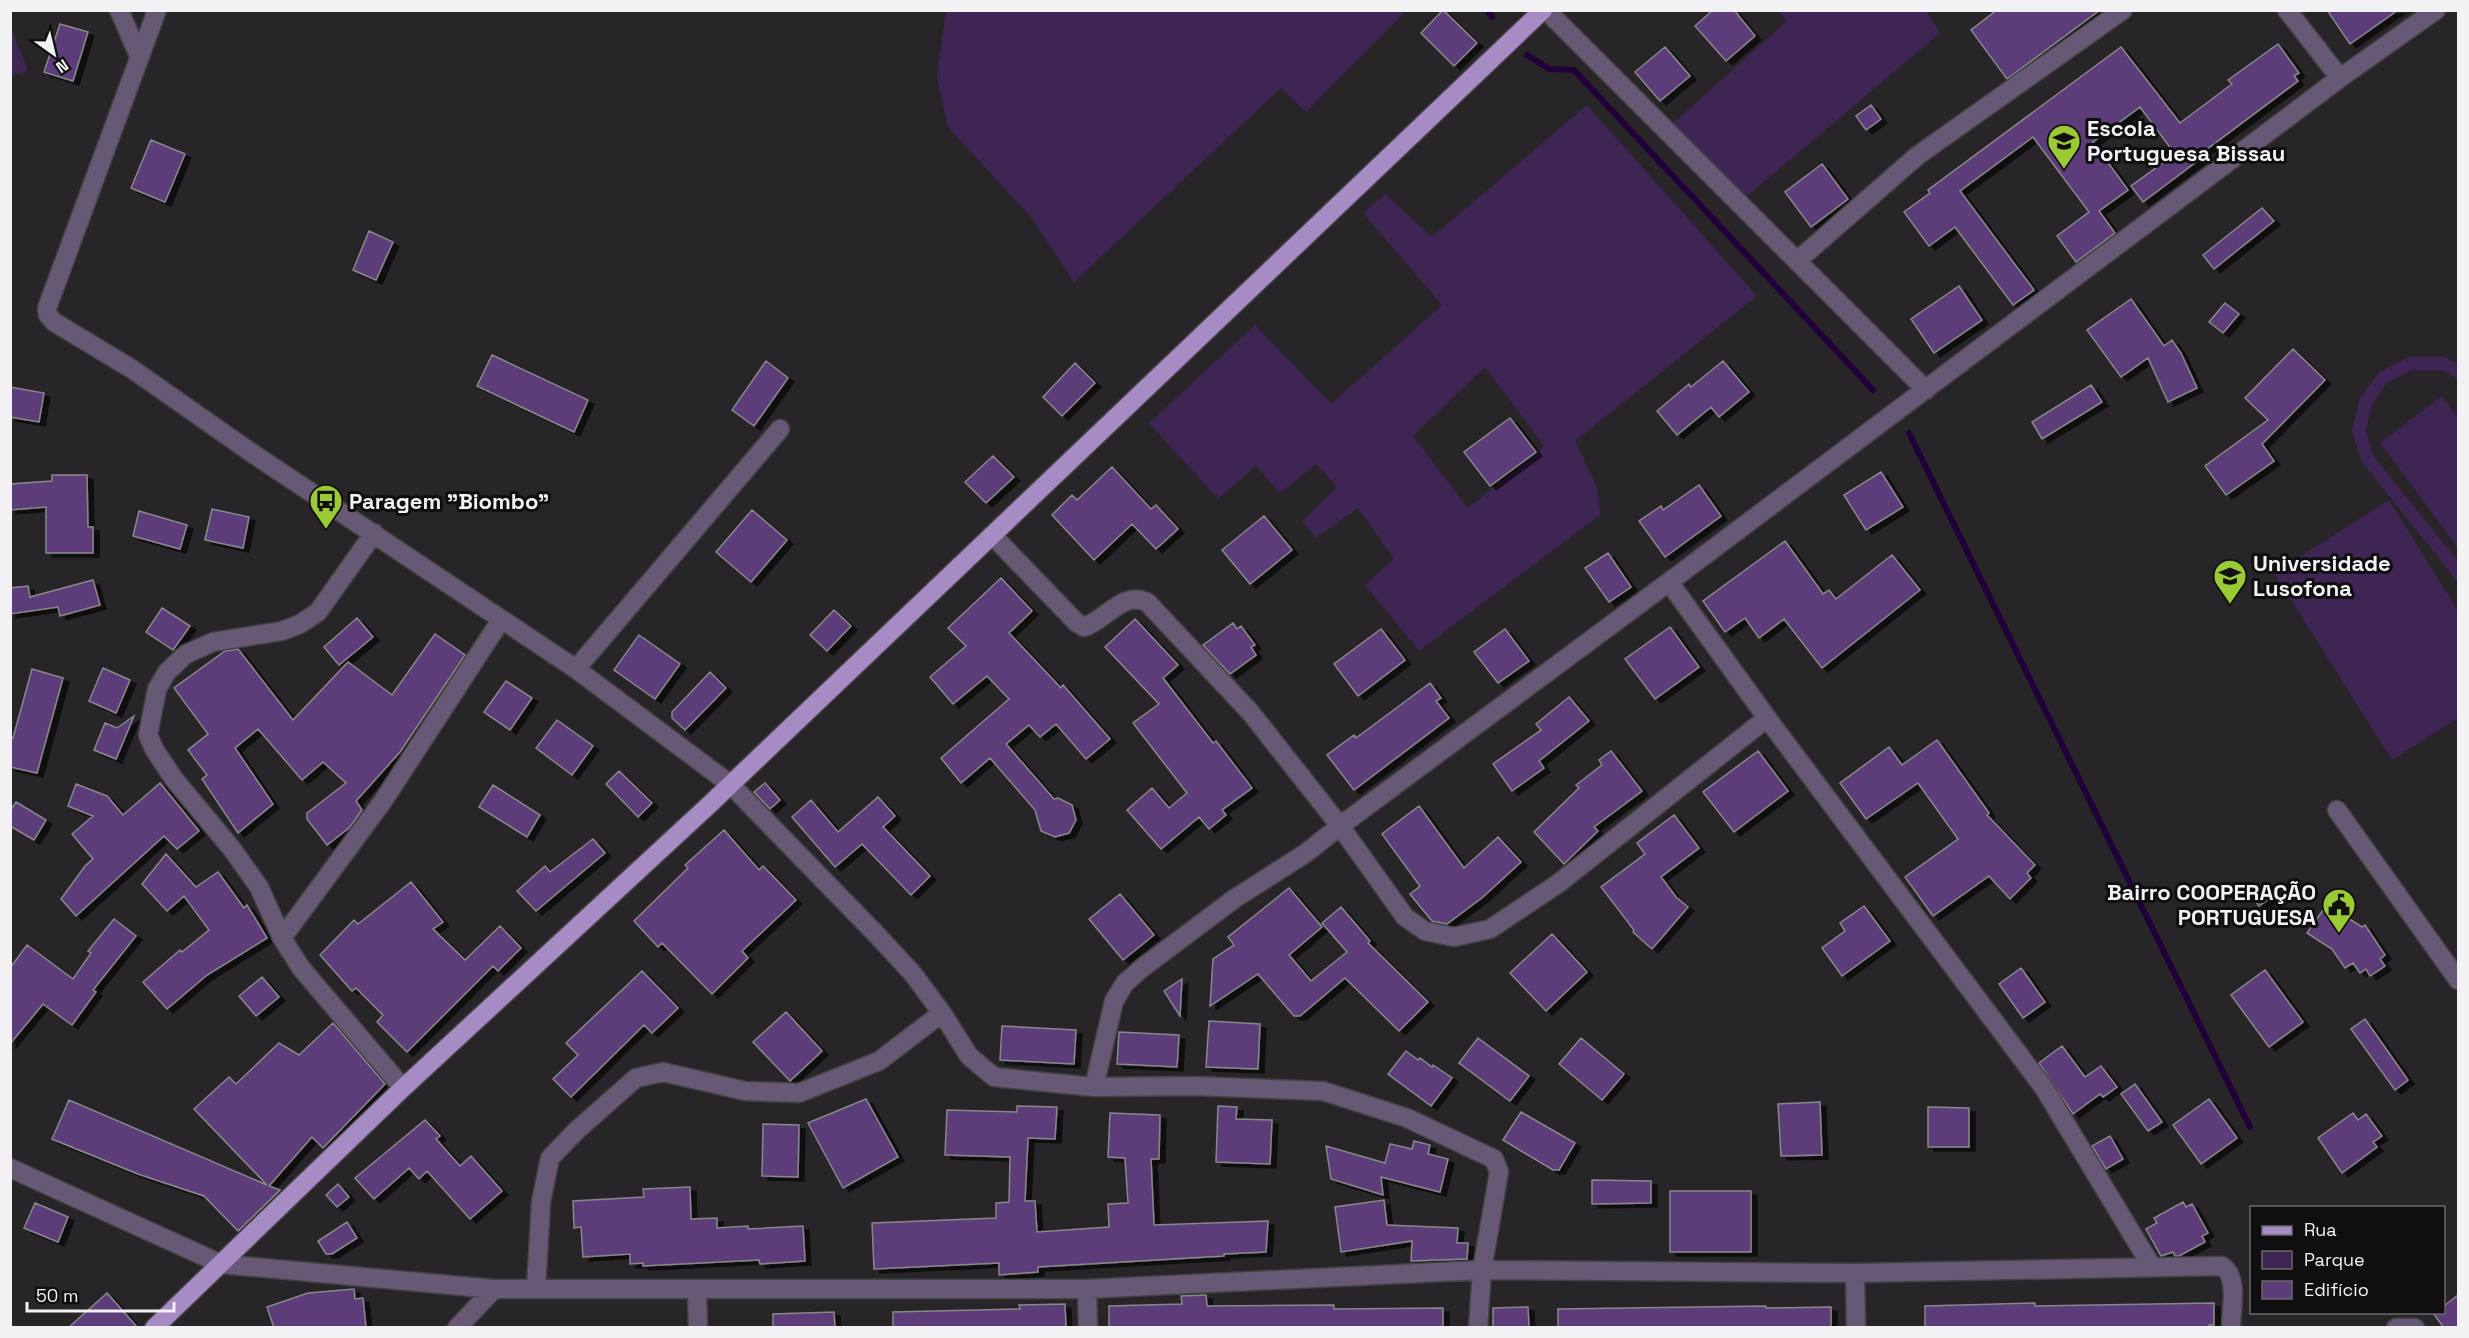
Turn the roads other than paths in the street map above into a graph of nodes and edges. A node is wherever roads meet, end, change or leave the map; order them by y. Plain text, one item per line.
1 (119, 10) edge
2 (157, 10) edge
3 (1545, 10) edge
4 (2123, 10) edge
5 (2287, 10) edge
6 (2436, 10) edge
7 (139, 56) junction
8 (2340, 78) junction
9 (1797, 261) junction
10 (1926, 390) junction
11 (780, 429) dead end
12 (374, 533) junction
13 (992, 535) junction
14 (1670, 582) junction
15 (501, 620) junction
16 (576, 669) junction
17 (1767, 718) junction
18 (730, 784) junction
19 (2337, 810) dead end
20 (1340, 826) junction
21 (282, 938) junction
22 (2458, 980) edge
23 (942, 1013) junction
24 (1094, 1087) junction
25 (403, 1088) junction
26 (10, 1168) edge
27 (221, 1264) junction
28 (2152, 1267) junction
29 (1482, 1270) junction
30 (1855, 1273) junction
31 (536, 1289) junction
32 (697, 1289) junction
33 (1087, 1289) junction
34 (494, 1290) junction
35 (154, 1328) edge
36 (458, 1328) edge
37 (698, 1328) edge
38 (1088, 1328) edge
39 (1478, 1328) edge
40 (1856, 1328) edge
41 (2231, 1328) edge
42 (2396, 1328) edge
43 (2415, 1328) edge

1 - 7 street
2 - 7 street
3 - 9 street
3 - 13 main road
4 - 9 street
5 - 8 street
6 - 8 street
7 - 12 street
8 - 10 street
9 - 10 street
10 - 14 street
11 - 16 street
12 - 15 street
12 - 21 street
13 - 18 main road
13 - 20 street
14 - 17 street
14 - 20 street
15 - 16 street
15 - 21 street
16 - 18 street
17 - 20 street
17 - 28 street
18 - 23 street
18 - 25 main road
19 - 22 street
20 - 24 street
21 - 25 street
23 - 24 street
23 - 31 street
24 - 29 street
25 - 27 main road
26 - 27 street
27 - 34 street
27 - 35 main road
28 - 30 street
28 - 41 street
29 - 30 street
29 - 33 street
29 - 39 street
30 - 40 street
31 - 32 street
31 - 34 street
32 - 33 street
32 - 37 street
33 - 38 street
34 - 36 street
42 - 43 street

